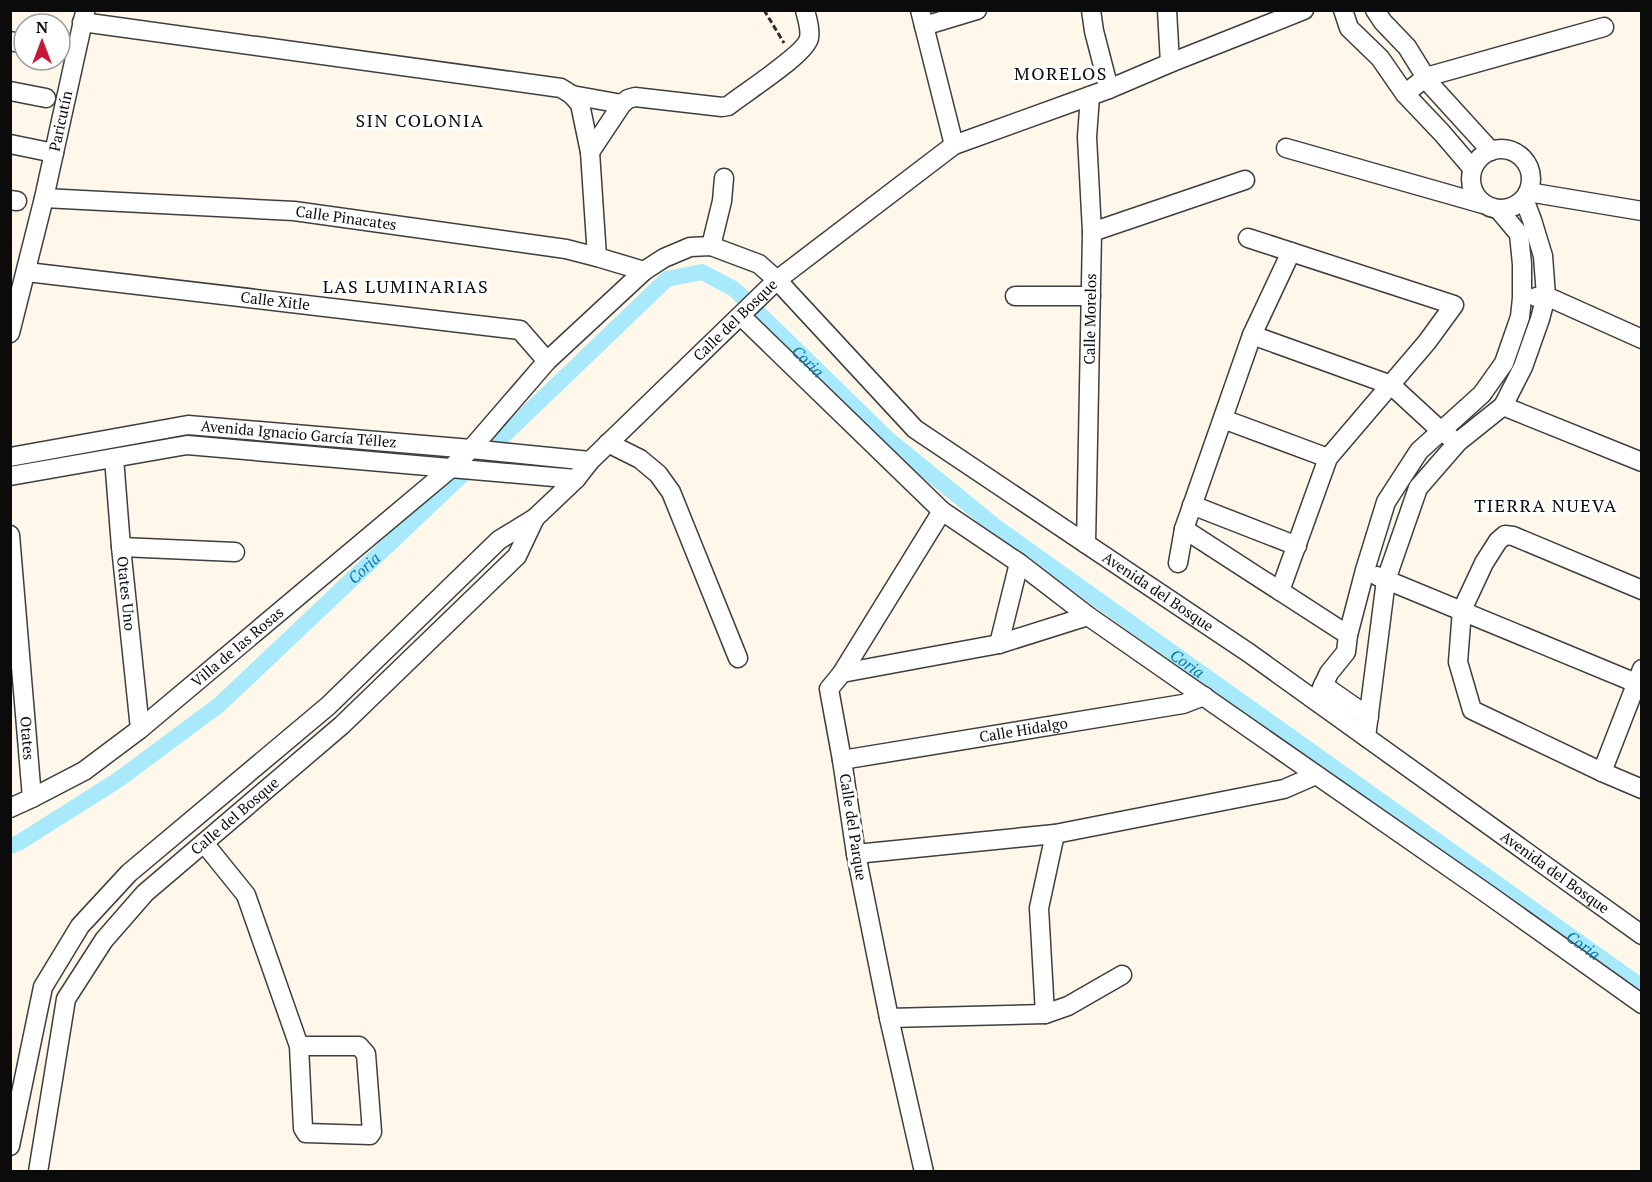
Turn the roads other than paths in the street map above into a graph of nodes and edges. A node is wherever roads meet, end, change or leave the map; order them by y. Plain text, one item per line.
1 (805, 10) edge
2 (977, 10) edge
3 (1091, 10) edge
4 (1167, 10) edge
5 (1304, 10) edge
6 (1343, 10) edge
7 (1375, 10) edge
8 (84, 16) edge
9 (922, 18) edge
10 (1604, 27) dead end
11 (1170, 63) junction
12 (1426, 77) junction
13 (1109, 89) junction
14 (10, 91) edge
15 (1405, 94) junction
16 (572, 95) junction
17 (1090, 96) junction
18 (46, 98) dead end
19 (622, 104) junction
20 (10, 144) edge
21 (954, 145) junction
22 (1286, 148) dead end
23 (1491, 151) junction
24 (590, 152) junction
25 (54, 153) junction
26 (1472, 168) junction
27 (724, 178) dead end
28 (1245, 180) dead end
29 (1526, 195) junction
30 (44, 198) junction
31 (1490, 206) junction
32 (1641, 211) edge
33 (1092, 232) junction
34 (1248, 238) dead end
35 (690, 246) joint
36 (711, 246) junction
37 (1291, 252) junction
38 (597, 257) junction
39 (644, 271) junction
40 (27, 272) junction
41 (777, 280) junction
42 (1015, 296) dead end
43 (1090, 296) junction
44 (1546, 296) junction
45 (1522, 298) junction
46 (750, 307) junction
47 (10, 333) edge
48 (1252, 335) junction
49 (1641, 339) edge
50 (547, 361) junction
51 (1391, 385) junction
52 (1503, 406) junction
53 (1223, 419) junction
54 (1441, 431) junction
55 (1458, 442) junction
56 (608, 443) junction
57 (478, 450) junction
58 (10, 458) edge
59 (114, 458) junction
60 (1328, 458) junction
61 (590, 461) junction
62 (1641, 462) edge
63 (458, 469) junction
64 (10, 476) edge
65 (576, 479) junction
66 (1192, 505) junction
67 (942, 511) junction
68 (535, 518) junction
69 (1184, 529) junction
70 (10, 535) edge
71 (1086, 544) junction
72 (1296, 546) junction
73 (121, 547) junction
74 (235, 552) dead end
75 (1019, 564) junction
76 (1178, 564) dead end
77 (1365, 570) junction
78 (1386, 580) junction
79 (1641, 590) edge
80 (1280, 591) junction
81 (1462, 610) junction
82 (1088, 616) junction
83 (1348, 635) junction
84 (999, 644) junction
85 (738, 658) dead end
86 (842, 673) junction
87 (1639, 676) edge
88 (1319, 693) junction
89 (1204, 696) junction
90 (1369, 717) junction
91 (140, 729) junction
92 (1366, 737) junction
93 (842, 760) junction
94 (1602, 772) junction
95 (1316, 775) junction
96 (1641, 789) edge
97 (32, 798) junction
98 (10, 808) edge
99 (1055, 834) junction
100 (204, 843) junction
101 (856, 854) junction
102 (1641, 935) edge
103 (1122, 975) dead end
104 (1641, 1004) edge
105 (1045, 1014) junction
106 (889, 1018) junction
107 (299, 1046) junction
108 (10, 1146) edge
109 (38, 1172) edge
110 (924, 1172) edge

1 - 19 street
2 - 9 street
3 - 13 street
4 - 11 street
5 - 11 street
6 - 15 street
7 - 12 street
8 - 16 street
8 - 25 street, Paricutín
9 - 21 street
10 - 12 street
11 - 13 street
12 - 15 street
12 - 23 street
13 - 17 street
14 - 18 street
15 - 26 street
16 - 19 street
16 - 24 street
17 - 21 street
17 - 33 street, Calle Morelos
19 - 24 street
20 - 25 street
21 - 41 street, Calle del Bosque
22 - 31 street
23 - 26 street
23 - 29 street
24 - 38 street
25 - 30 street, Paricutín
26 - 31 street
27 - 36 street
28 - 33 street
29 - 31 street
29 - 32 street
29 - 44 street
30 - 38 street, Calle Pinacates
30 - 40 street, Paricutín
31 - 45 street
33 - 43 street, Calle Morelos
34 - 37 street
35 - 36 street, Avenida del Bosque
35 - 39 street, Villa de las Rosas
36 - 41 street, Avenida del Bosque
37 - 48 street
37 - 51 street
38 - 39 street, Calle Pinacates
39 - 50 street, Villa de las Rosas
40 - 47 street, Paricutín
40 - 50 street, Calle Xitle
41 - 46 street, Calle del Bosque
41 - 71 street, Avenida del Bosque
42 - 43 street
43 - 71 street, Calle Morelos
44 - 45 street
44 - 49 street
44 - 52 street
45 - 54 street
46 - 56 street, Calle del Bosque
46 - 67 street
48 - 51 street
48 - 53 street
50 - 57 street, Villa de las Rosas
51 - 54 street
51 - 60 street
52 - 55 street
52 - 62 street
53 - 60 street
53 - 66 street
54 - 55 street
54 - 77 street
55 - 78 street
56 - 61 street, Calle del Bosque
56 - 85 street
57 - 58 street, Avenida Ignacio García Téllez
57 - 61 street, Avenida Ignacio García Téllez
57 - 63 street, Villa de las Rosas
59 - 63 street, Avenida Ignacio García Téllez
59 - 64 street, Avenida Ignacio García Téllez
59 - 73 street, Otates Uno
60 - 72 street
61 - 65 street, Calle del Bosque
63 - 65 street, Avenida Ignacio García Téllez
63 - 91 street, Villa de las Rosas
65 - 68 street, Calle del Bosque
66 - 69 street
66 - 72 street
67 - 75 street
67 - 86 street, Calle del Parque
68 - 100 street, Calle del Bosque
68 - 108 street, Calle del Bosque
69 - 76 street
69 - 80 street
70 - 97 street, Otates
71 - 88 street, Avenida del Bosque
72 - 80 street
73 - 74 street
73 - 91 street, Otates Uno
75 - 82 street
75 - 84 street
77 - 78 street
77 - 83 street
78 - 81 street
78 - 90 street
79 - 81 street
80 - 83 street
81 - 87 street
81 - 94 street
82 - 84 street
82 - 89 street
83 - 88 street
84 - 86 street
86 - 93 street, Calle del Parque
87 - 94 street
88 - 90 street
88 - 92 street, Avenida del Bosque
89 - 93 street, Calle Hidalgo
89 - 95 street
90 - 92 street
91 - 97 street, Villa de las Rosas
92 - 102 street, Avenida del Bosque
93 - 101 street, Calle del Parque
94 - 96 street
95 - 99 street
95 - 104 street
97 - 98 street, Villa de las Rosas
99 - 101 street
99 - 105 street
100 - 107 street
100 - 109 street, Calle del Bosque
101 - 106 street, Calle del Parque
103 - 105 street
105 - 106 street
106 - 110 street, Calle del Parque
107 - 107 street

